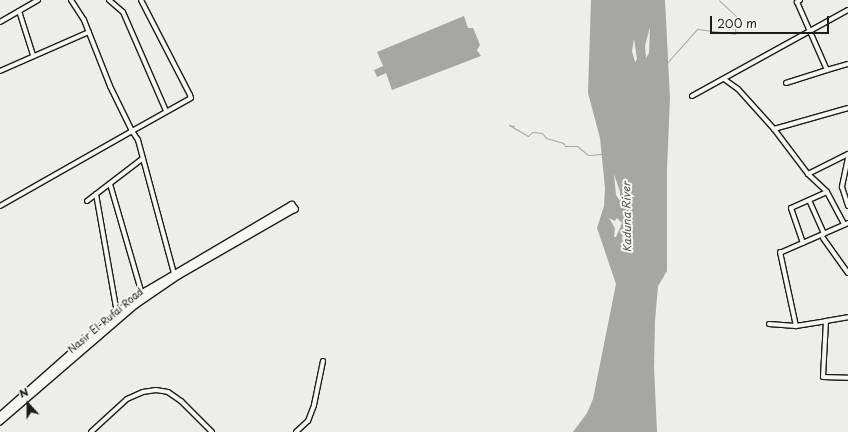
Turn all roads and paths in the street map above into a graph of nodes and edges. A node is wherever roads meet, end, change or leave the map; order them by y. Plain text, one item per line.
1 (38, 0) edge
2 (71, 0) edge
3 (109, 0) edge
4 (141, 0) edge
5 (800, 0) edge
6 (848, 10) edge
7 (20, 11) junction
8 (0, 16) edge
9 (2, 22) edge
10 (89, 32) junction
11 (811, 32) junction
12 (33, 55) junction
13 (848, 64) edge
14 (827, 70) junction
15 (0, 71) edge
16 (724, 79) junction
17 (786, 83) dead end
18 (692, 96) dead end
19 (848, 108) edge
20 (166, 111) junction
21 (774, 129) junction
22 (132, 130) junction
23 (848, 154) edge
24 (848, 158) edge
25 (142, 159) junction
26 (847, 165) edge
27 (808, 174) junction
28 (110, 184) junction
29 (826, 192) junction
30 (96, 194) junction
31 (809, 200) junction
32 (87, 201) dead end
33 (0, 206) edge
34 (848, 206) edge
35 (295, 209) dead end
36 (846, 224) edge
37 (823, 236) junction
38 (232, 243) junction
39 (803, 243) junction
40 (174, 273) junction
41 (848, 273) edge
42 (142, 294) junction
43 (117, 314) junction
44 (848, 317) edge
45 (826, 321) junction
46 (769, 324) dead end
47 (796, 326) junction
48 (69, 358) junction
49 (323, 361) dead end
50 (848, 378) edge
51 (0, 416) edge
52 (0, 422) edge
53 (91, 432) edge
54 (212, 432) edge
55 (296, 432) edge

1 - 7 street
2 - 10 street
3 - 20 street
4 - 20 street
5 - 11 street
6 - 11 street
7 - 9 street
7 - 12 street
8 - 9 street
10 - 12 street
10 - 22 street
11 - 14 street
11 - 16 street
12 - 15 street
13 - 14 street
14 - 17 street
16 - 18 street
16 - 21 street
19 - 21 street
20 - 22 street
21 - 27 street
22 - 25 street
22 - 33 street
23 - 27 street
24 - 26 street
25 - 28 street
25 - 40 street
26 - 34 street
27 - 29 street
28 - 30 street
28 - 42 street
29 - 31 street
29 - 36 street
30 - 32 street
30 - 43 street
31 - 37 street
31 - 39 street
35 - 38 main road
36 - 37 street
37 - 39 street
37 - 41 street
38 - 40 main road, Nasir El-Rufai Road
38 - 48 main road, Nasir El-Rufai Road
39 - 47 street
40 - 42 main road, Nasir El-Rufai Road
42 - 43 main road, Nasir El-Rufai Road
43 - 48 main road, Nasir El-Rufai Road
44 - 45 street
45 - 47 street
45 - 50 street
46 - 47 street
48 - 51 main road, Nasir El-Rufai Road
48 - 52 main road, Nasir El-Rufai Road
49 - 55 street
53 - 54 street

